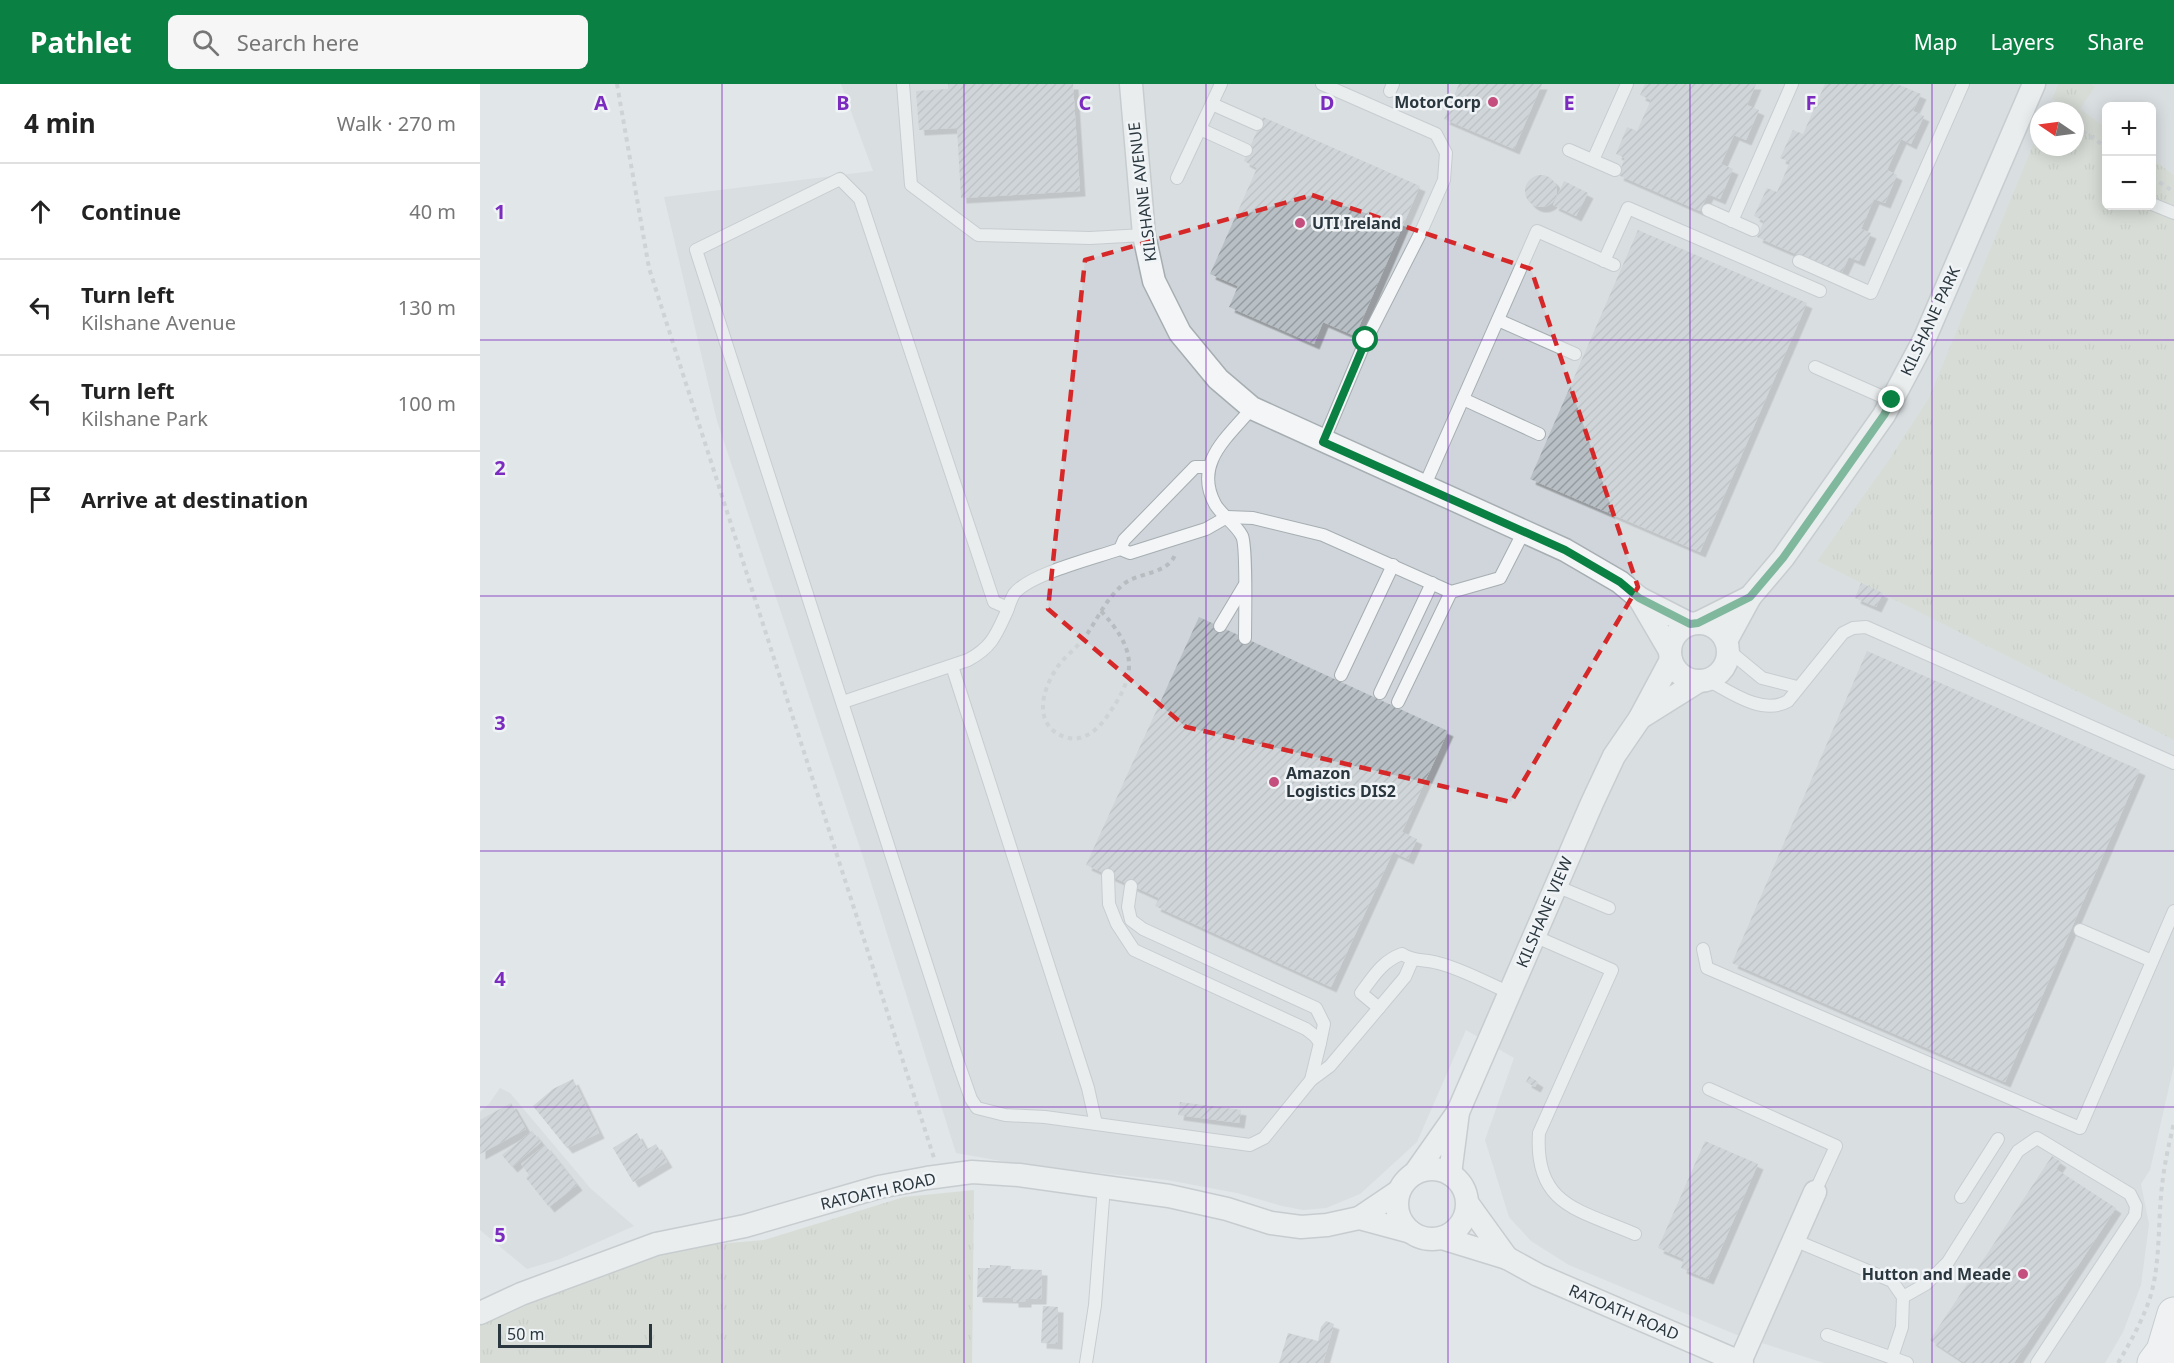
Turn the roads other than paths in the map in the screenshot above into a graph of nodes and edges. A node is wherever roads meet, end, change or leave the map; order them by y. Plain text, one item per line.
1 (903, 84) edge
2 (1131, 84) edge
3 (1221, 84) edge
4 (1322, 84) edge
5 (1627, 84) edge
6 (1792, 84) edge
7 (1963, 84) edge
8 (2034, 84) edge
9 (1212, 104) junction
10 (1257, 124) dead end
11 (1200, 129) junction
12 (1246, 150) dead end
13 (1569, 150) dead end
14 (1593, 160) junction
15 (1615, 170) dead end
16 (1178, 178) dead end
17 (2156, 206) edge
18 (1708, 210) dead end
19 (2174, 213) edge
20 (1732, 221) junction
21 (1754, 230) dead end
22 (1144, 235) junction
23 (1799, 261) dead end
24 (1820, 291) dead end
25 (1498, 320) junction
26 (1575, 354) dead end
27 (1815, 367) dead end
28 (1463, 399) junction
29 (1892, 400) junction
30 (1252, 408) junction
31 (1539, 434) dead end
32 (1323, 442) junction
33 (1208, 467) junction
34 (1424, 487) junction
35 (1227, 517) junction
36 (1524, 531) junction
37 (1120, 549) junction
38 (1394, 565) junction
39 (1432, 583) junction
40 (1244, 585) junction
41 (1451, 592) junction
42 (1750, 597) junction
43 (1639, 598) junction
44 (1008, 608) junction
45 (1694, 623) junction
46 (1220, 626) dead end
47 (1245, 638) dead end
48 (1727, 646) junction
49 (1670, 656) junction
50 (952, 666) junction
51 (1341, 675) dead end
52 (1703, 680) junction
53 (1797, 687) junction
54 (1380, 693) dead end
55 (843, 702) junction
56 (1398, 702) dead end
57 (1640, 718) junction
58 (2174, 763) edge
59 (1108, 875) dead end
60 (1131, 886) dead end
61 (1556, 886) junction
62 (1609, 908) dead end
63 (2174, 911) edge
64 (1131, 920) junction
65 (1117, 924) junction
66 (2080, 930) dead end
67 (1534, 936) junction
68 (1703, 949) dead end
69 (1412, 961) junction
70 (2152, 961) junction
71 (1510, 993) junction
72 (1379, 1008) junction
73 (1320, 1043) junction
74 (1311, 1080) junction
75 (1709, 1089) dead end
76 (1458, 1112) junction
77 (1096, 1124) junction
78 (1998, 1139) dead end
79 (1416, 1173) junction
80 (1450, 1174) junction
81 (1104, 1186) junction
82 (1399, 1191) junction
83 (1815, 1192) joint
84 (1961, 1197) dead end
85 (1468, 1204) junction
86 (1359, 1218) junction
87 (1411, 1233) junction
88 (1635, 1234) dead end
89 (1442, 1238) junction
90 (1794, 1240) junction
91 (1507, 1258) junction
92 (1903, 1297) junction
93 (480, 1313) edge
94 (2174, 1314) edge
95 (1827, 1335) dead end
96 (1892, 1357) junction
97 (1086, 1363) edge
98 (1741, 1363) edge
99 (1907, 1363) edge
100 (2037, 1363) edge
101 (2154, 1363) edge

1 - 22 lane
2 - 22 street, KILSHANE AVENUE
3 - 9 lane
4 - 32 lane
5 - 14 lane
6 - 20 lane
7 - 23 lane
8 - 29 street, KILSHANE PARK
9 - 10 lane
9 - 11 lane
11 - 12 lane
11 - 16 lane
13 - 14 lane
14 - 15 lane
17 - 19 lane
18 - 20 lane
20 - 21 lane
22 - 30 street, KILSHANE AVENUE
24 - 25 lane
25 - 26 lane
25 - 28 lane
27 - 29 lane
28 - 31 lane
28 - 34 lane
29 - 42 street, KILSHANE PARK
30 - 32 street, KILSHANE AVENUE
30 - 33 lane
32 - 34 street, KILSHANE AVENUE
33 - 35 lane
33 - 37 lane
34 - 36 street, KILSHANE AVENUE
35 - 37 lane
35 - 38 lane
35 - 40 lane
36 - 41 lane
36 - 43 street, KILSHANE AVENUE
37 - 44 lane
38 - 39 lane
38 - 51 lane
39 - 41 lane
39 - 54 lane
40 - 46 lane
40 - 47 lane
41 - 56 lane
42 - 45 street, KILSHANE PARK
42 - 48 street, KILSHANE PARK
43 - 45 street, KILSHANE AVENUE
43 - 49 street, KILSHANE AVENUE
44 - 50 lane
44 - 55 lane
45 - 48 street
45 - 49 street
48 - 52 street
48 - 53 lane
49 - 52 street
49 - 57 street, KILSHANE VIEW
50 - 55 lane
50 - 77 lane
52 - 53 lane
52 - 57 street, KILSHANE VIEW
53 - 58 lane
55 - 77 lane
57 - 61 street, KILSHANE VIEW
59 - 65 lane
60 - 64 lane
61 - 62 lane
61 - 67 street, KILSHANE VIEW
63 - 70 lane
64 - 65 lane
64 - 73 lane
65 - 73 lane
66 - 70 lane
67 - 71 street, KILSHANE VIEW
67 - 88 lane
68 - 70 lane
69 - 71 lane
69 - 72 lane
69 - 72 lane
71 - 76 street, KILSHANE VIEW
72 - 74 lane
73 - 74 lane
74 - 77 lane
75 - 83 lane
76 - 79 street, KILSHANE VIEW
76 - 80 street, KILSHANE VIEW
78 - 84 lane
79 - 80 street
79 - 82 street
80 - 85 street
81 - 86 street, RATOATH ROAD
81 - 93 street, RATOATH ROAD
81 - 97 lane
82 - 86 street, RATOATH ROAD
82 - 87 street
83 - 90 street
85 - 89 street
85 - 91 street, RATOATH ROAD
86 - 87 street, RATOATH ROAD
87 - 89 street
89 - 91 street, RATOATH ROAD
90 - 92 lane
90 - 98 street
91 - 98 street, RATOATH ROAD
92 - 96 lane
92 - 100 lane
94 - 101 street
95 - 96 lane
96 - 99 lane

